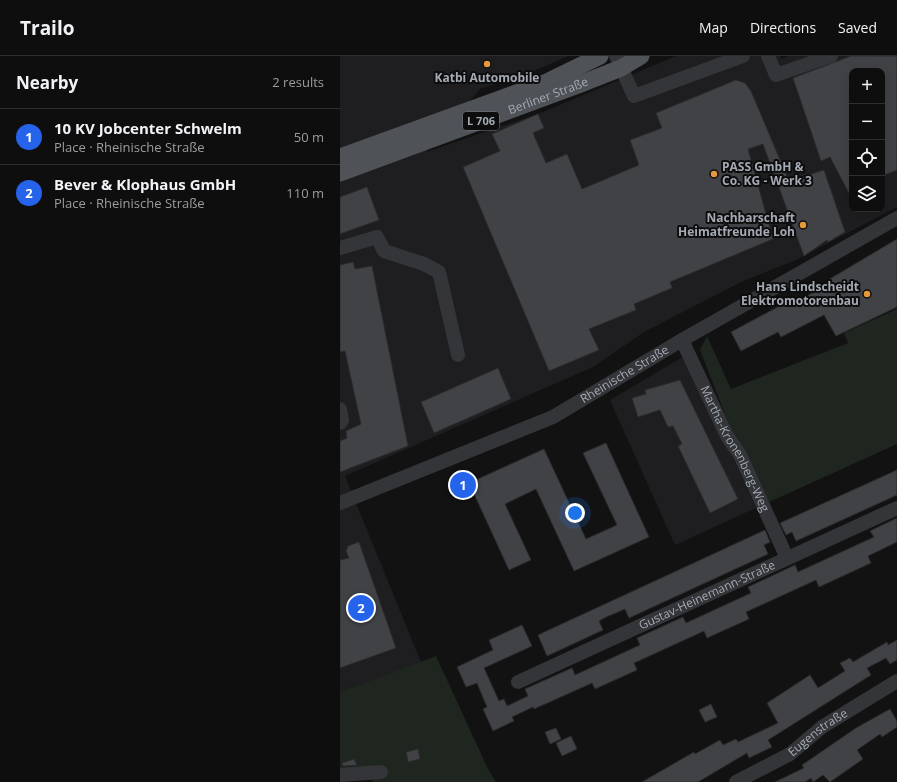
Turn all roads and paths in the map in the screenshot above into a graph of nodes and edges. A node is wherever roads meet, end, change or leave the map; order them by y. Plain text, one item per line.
1 (600, 56) edge
2 (641, 56) edge
3 (743, 56) edge
4 (768, 56) edge
5 (831, 56) edge
6 (618, 62) edge
7 (340, 157) edge
8 (340, 173) edge
9 (897, 218) edge
10 (340, 248) edge
11 (682, 340) junction
12 (458, 354) dead end
13 (340, 409) edge
14 (340, 423) edge
15 (340, 504) edge
16 (897, 508) edge
17 (787, 558) junction
18 (897, 680) edge
19 (518, 682) dead end
20 (381, 772) dead end
21 (340, 774) edge
22 (736, 782) edge

1 - 7 main road, Berliner Straße / L 706
2 - 6 main road, Berliner Straße / L 706
3 - 6 street
4 - 5 street
6 - 8 main road, Berliner Straße / L 706
9 - 11 street, Rheinische Straße
10 - 12 street
11 - 15 street, Rheinische Straße
11 - 17 street, Martha-Kronenberg-Weg
13 - 14 street
16 - 17 street, Gustav-Heinemann-Straße
17 - 19 street, Gustav-Heinemann-Straße
18 - 22 street, Eugenstraße
20 - 21 street

